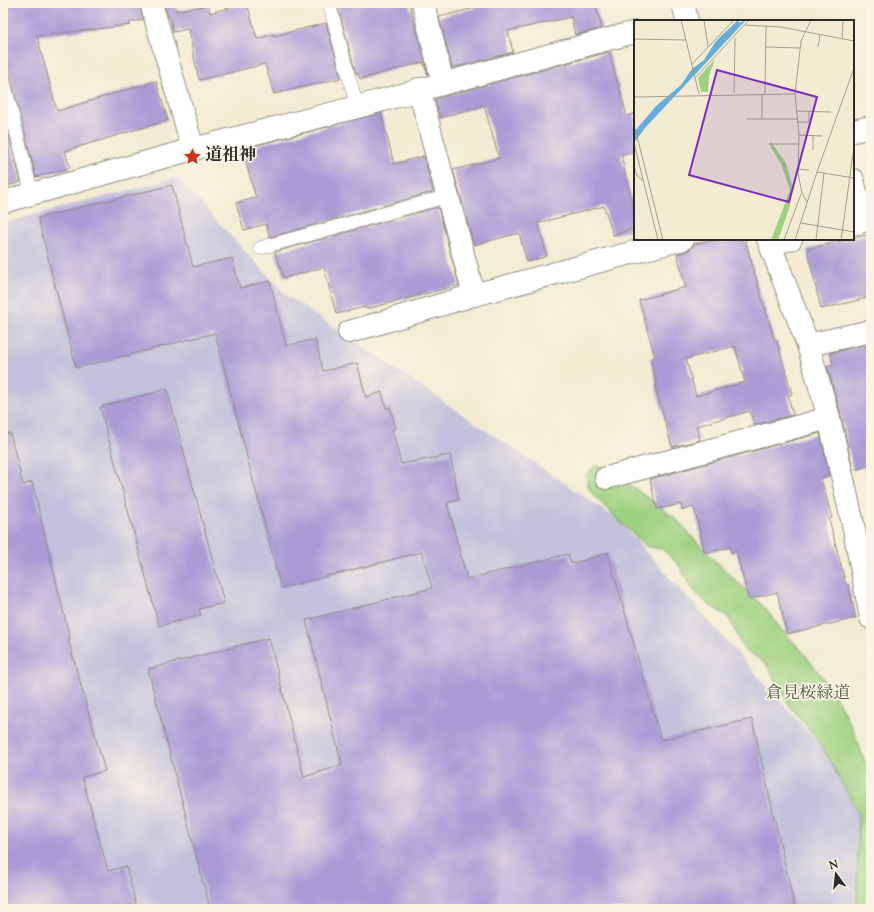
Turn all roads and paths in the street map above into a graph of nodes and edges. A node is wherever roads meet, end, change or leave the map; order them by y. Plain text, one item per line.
1 (151, 3) edge
2 (329, 3) edge
3 (423, 3) edge
4 (634, 32) edge
5 (3, 79) edge
6 (443, 83) junction
7 (419, 90) junction
8 (357, 107) junction
9 (871, 127) edge
10 (854, 131) edge
11 (192, 149) junction
12 (854, 184) edge
13 (32, 194) junction
14 (448, 196) junction
15 (3, 202) edge
16 (854, 224) edge
17 (679, 240) edge
18 (784, 240) edge
19 (769, 242) edge
20 (260, 248) dead end
21 (474, 295) junction
22 (871, 331) edge
23 (349, 332) dead end
24 (808, 345) junction
25 (830, 418) junction
26 (606, 478) dead end
27 (871, 618) edge

1 - 11 street
2 - 8 lane
3 - 6 street
4 - 6 street
5 - 13 lane
6 - 7 street
7 - 8 street
7 - 14 street
8 - 11 street
9 - 10 street
11 - 13 street
12 - 16 street
13 - 15 street
14 - 20 lane
14 - 21 street
17 - 21 street
18 - 19 street
19 - 24 street
21 - 23 street
22 - 24 street
24 - 25 street
25 - 26 street
25 - 27 street

